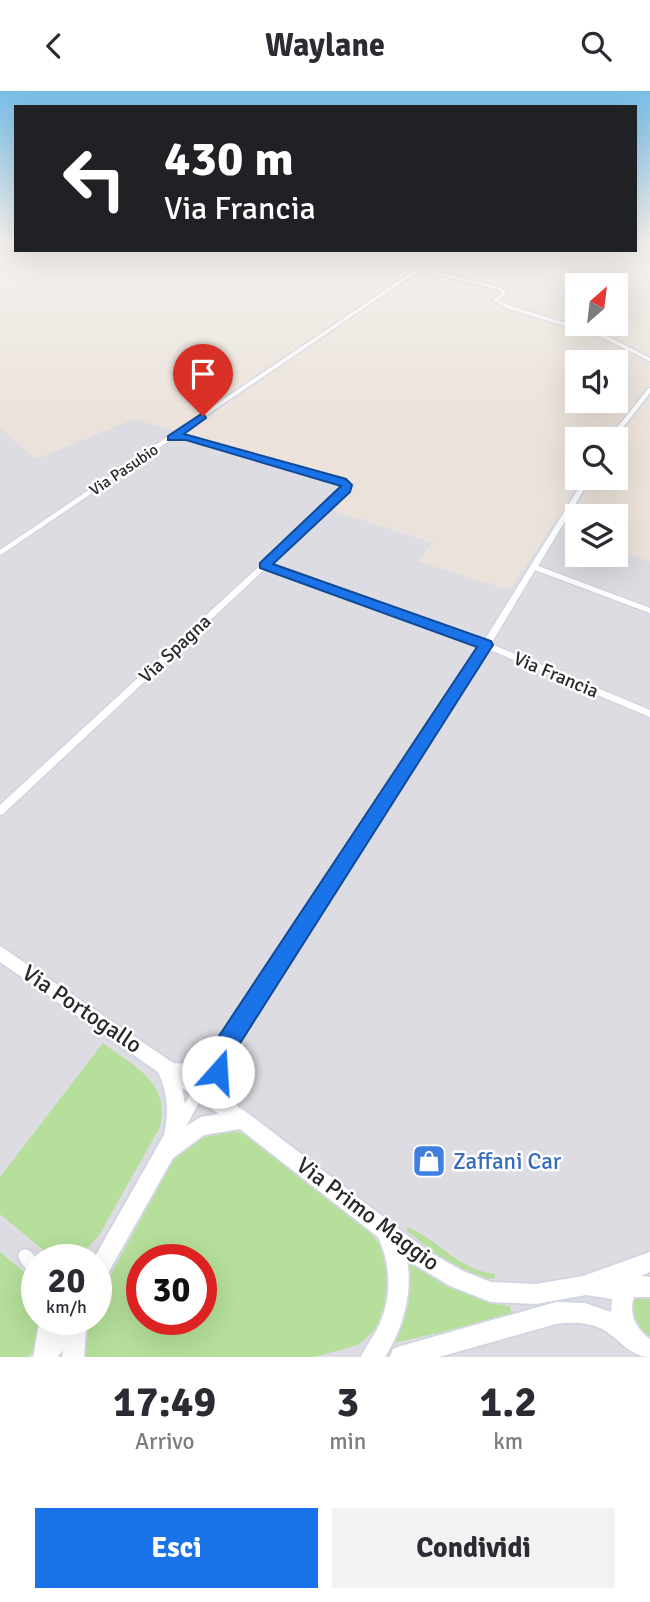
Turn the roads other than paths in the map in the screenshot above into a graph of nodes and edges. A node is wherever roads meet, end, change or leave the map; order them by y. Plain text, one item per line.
1 (372, 301) edge
2 (497, 301) edge
3 (650, 360) edge
4 (650, 390) edge
5 (621, 427) edge
6 (172, 438) junction
7 (581, 490) edge
8 (0, 552) edge
9 (265, 565) junction
10 (534, 567) junction
11 (650, 611) edge
12 (486, 645) junction
13 (650, 714) edge
14 (0, 811) edge
15 (0, 953) edge
16 (219, 1056) junction
17 (164, 1065) junction
18 (199, 1089) junction
19 (243, 1120) junction
20 (170, 1142) junction
21 (380, 1225) junction
22 (112, 1246) edge
23 (650, 1262) edge
24 (649, 1285) edge
25 (583, 1286) junction
26 (626, 1291) junction
27 (46, 1335) edge
28 (59, 1335) edge
29 (75, 1335) edge
30 (641, 1347) edge
31 (44, 1357) edge
32 (73, 1357) edge
33 (372, 1357) edge
34 (401, 1357) edge

1 - 6 street, Via Pasubio
2 - 3 street, Via Pasubio
4 - 5 street
6 - 8 street, Via Pasubio
6 - 9 street, Via Spagna
7 - 10 street
9 - 12 street, Via Francia
9 - 14 street, Via Spagna
10 - 11 street
10 - 12 street
12 - 13 street, Via Francia
12 - 16 street
15 - 17 main road, Via Portogallo
16 - 17 street
16 - 18 street
16 - 19 street, Via Primo Maggio
17 - 18 main road, Via Portogallo
17 - 20 main road
18 - 19 main road, Via Portogallo
18 - 20 street
19 - 20 main road
19 - 21 main road, Via Primo Maggio
20 - 22 main road
21 - 25 main road, Via Primo Maggio
21 - 33 main road
23 - 25 main road
24 - 26 main road
25 - 26 main road
26 - 30 main road
27 - 31 street
28 - 31 main road
29 - 32 main road
30 - 34 main road

